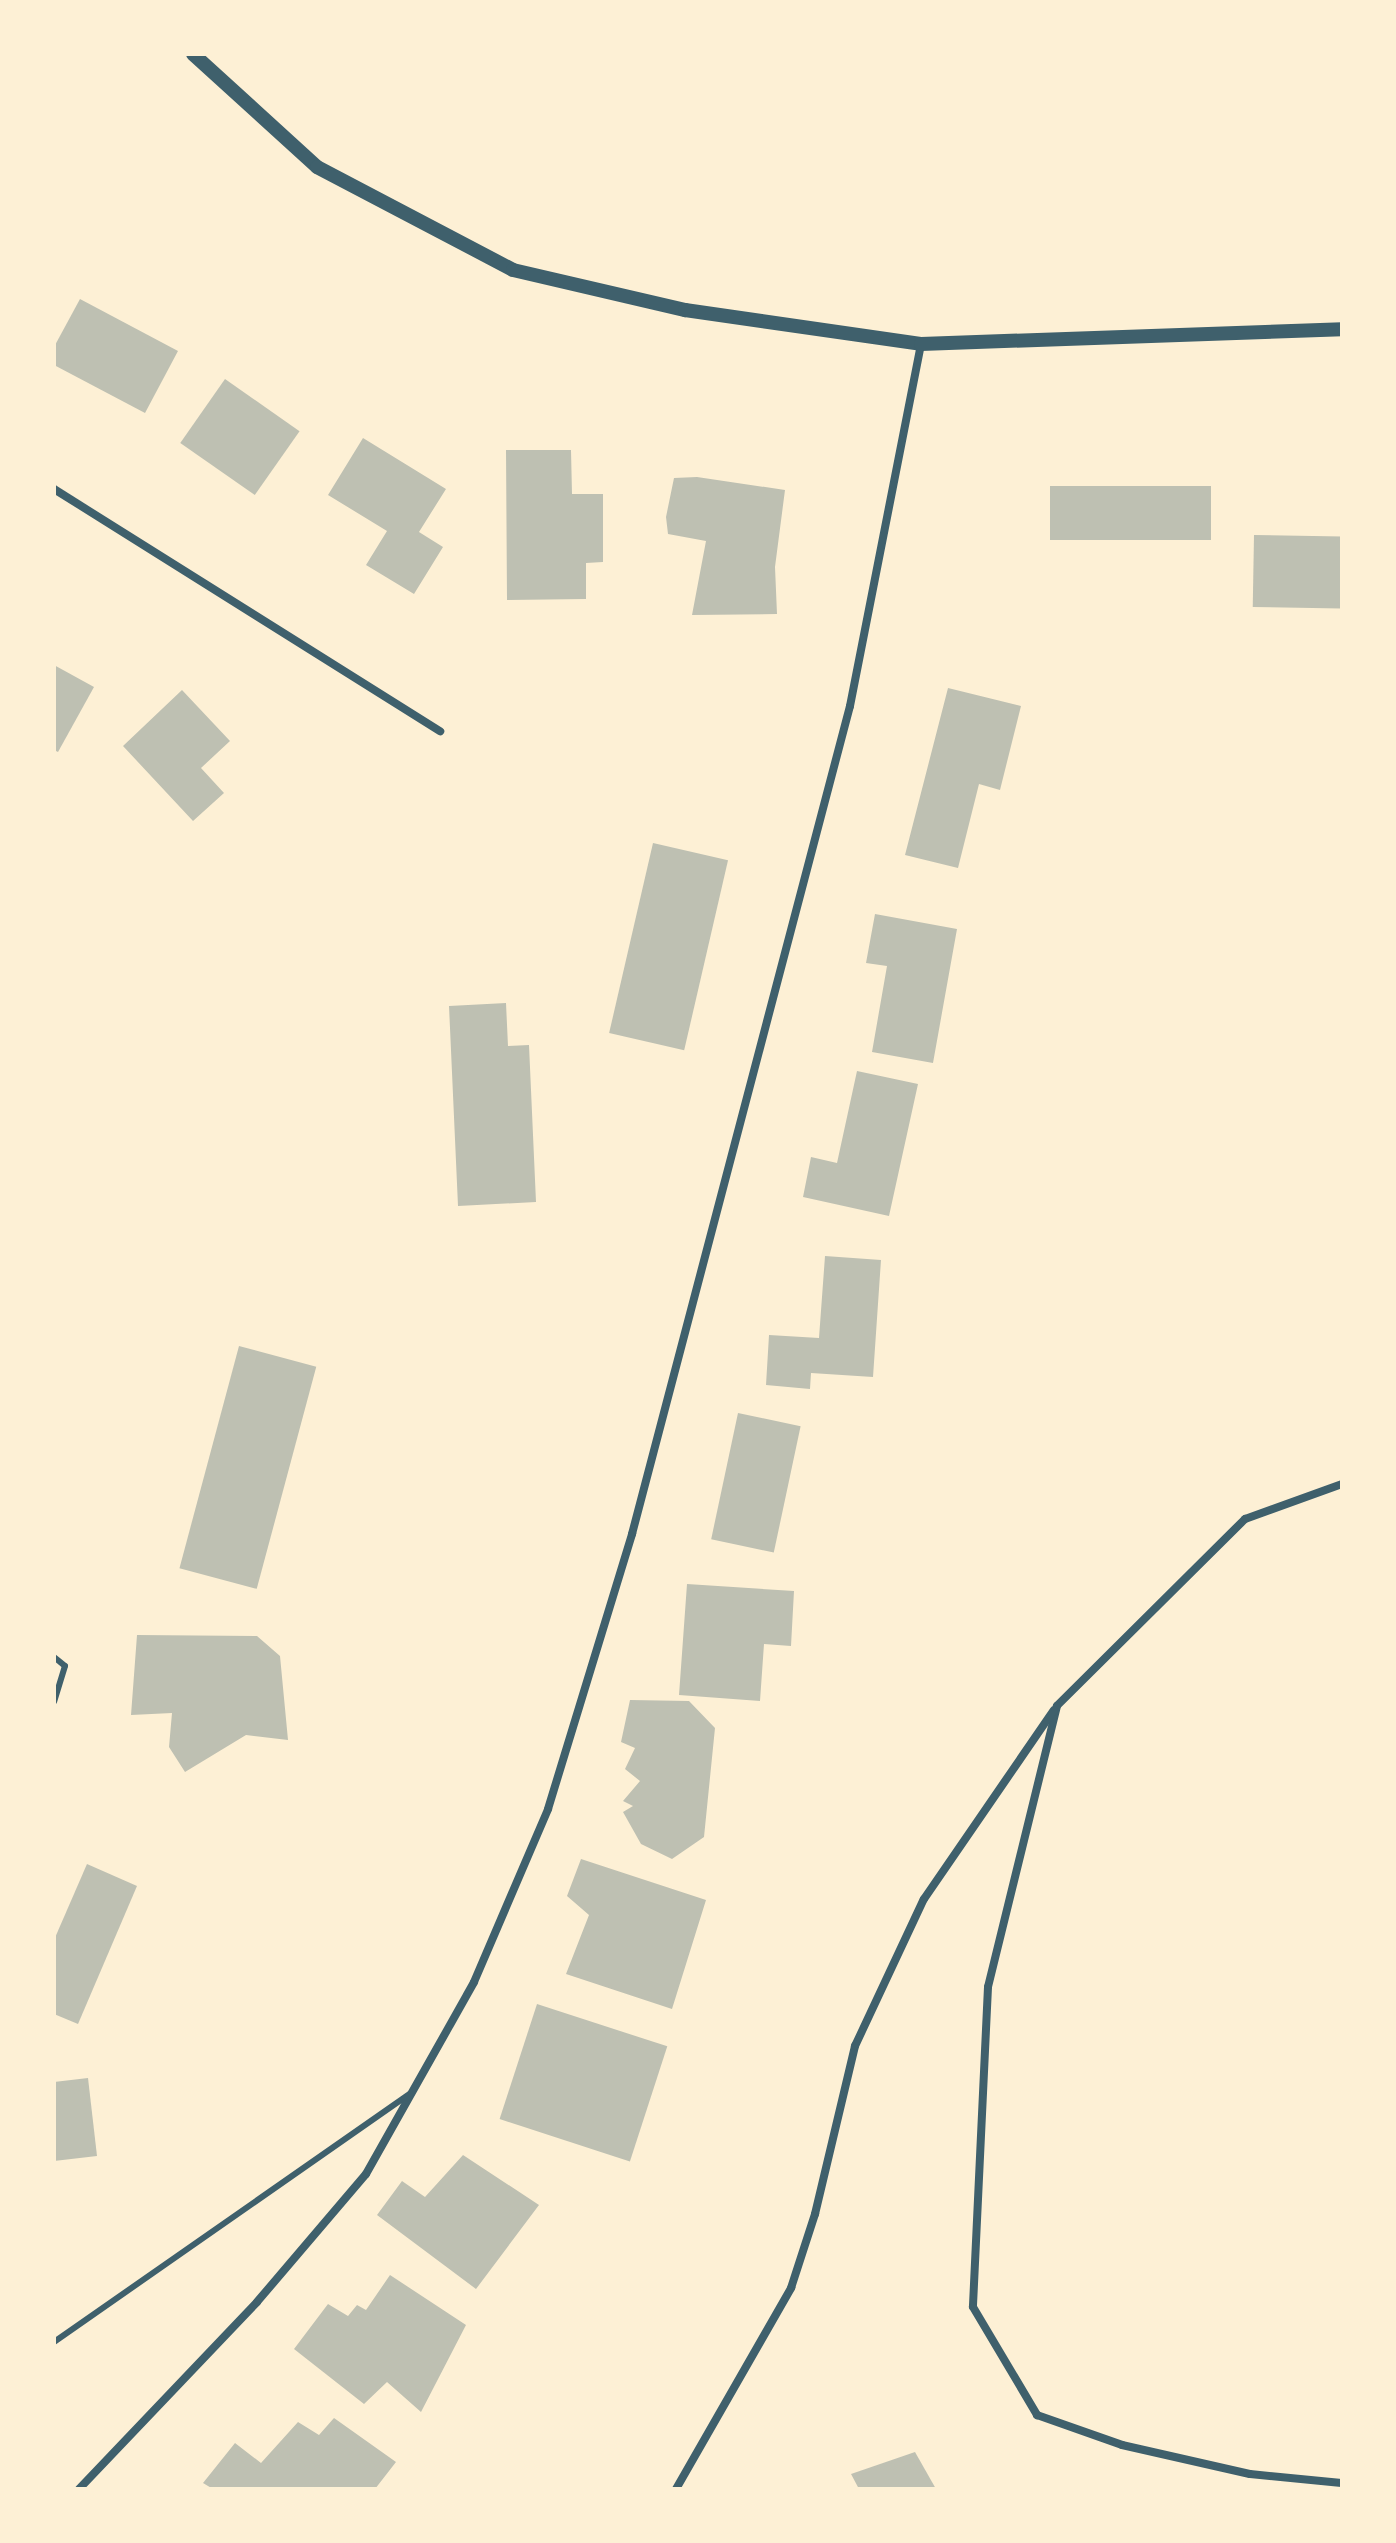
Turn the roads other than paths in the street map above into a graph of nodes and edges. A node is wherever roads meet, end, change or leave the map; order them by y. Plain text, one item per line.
1 (193, 54) edge
2 (1342, 329) edge
3 (921, 344) junction
4 (54, 489) edge
5 (440, 731) dead end
6 (1342, 1484) edge
7 (54, 1657) edge
8 (54, 1701) edge
9 (1057, 1706) junction
10 (412, 2092) junction
11 (54, 2342) edge
12 (1342, 2483) edge
13 (79, 2489) edge
14 (676, 2489) edge

1 - 3 street
2 - 3 street
3 - 10 street
4 - 5 street
6 - 9 street
7 - 8 lane
9 - 12 street
9 - 14 street
10 - 11 lane
10 - 13 street

